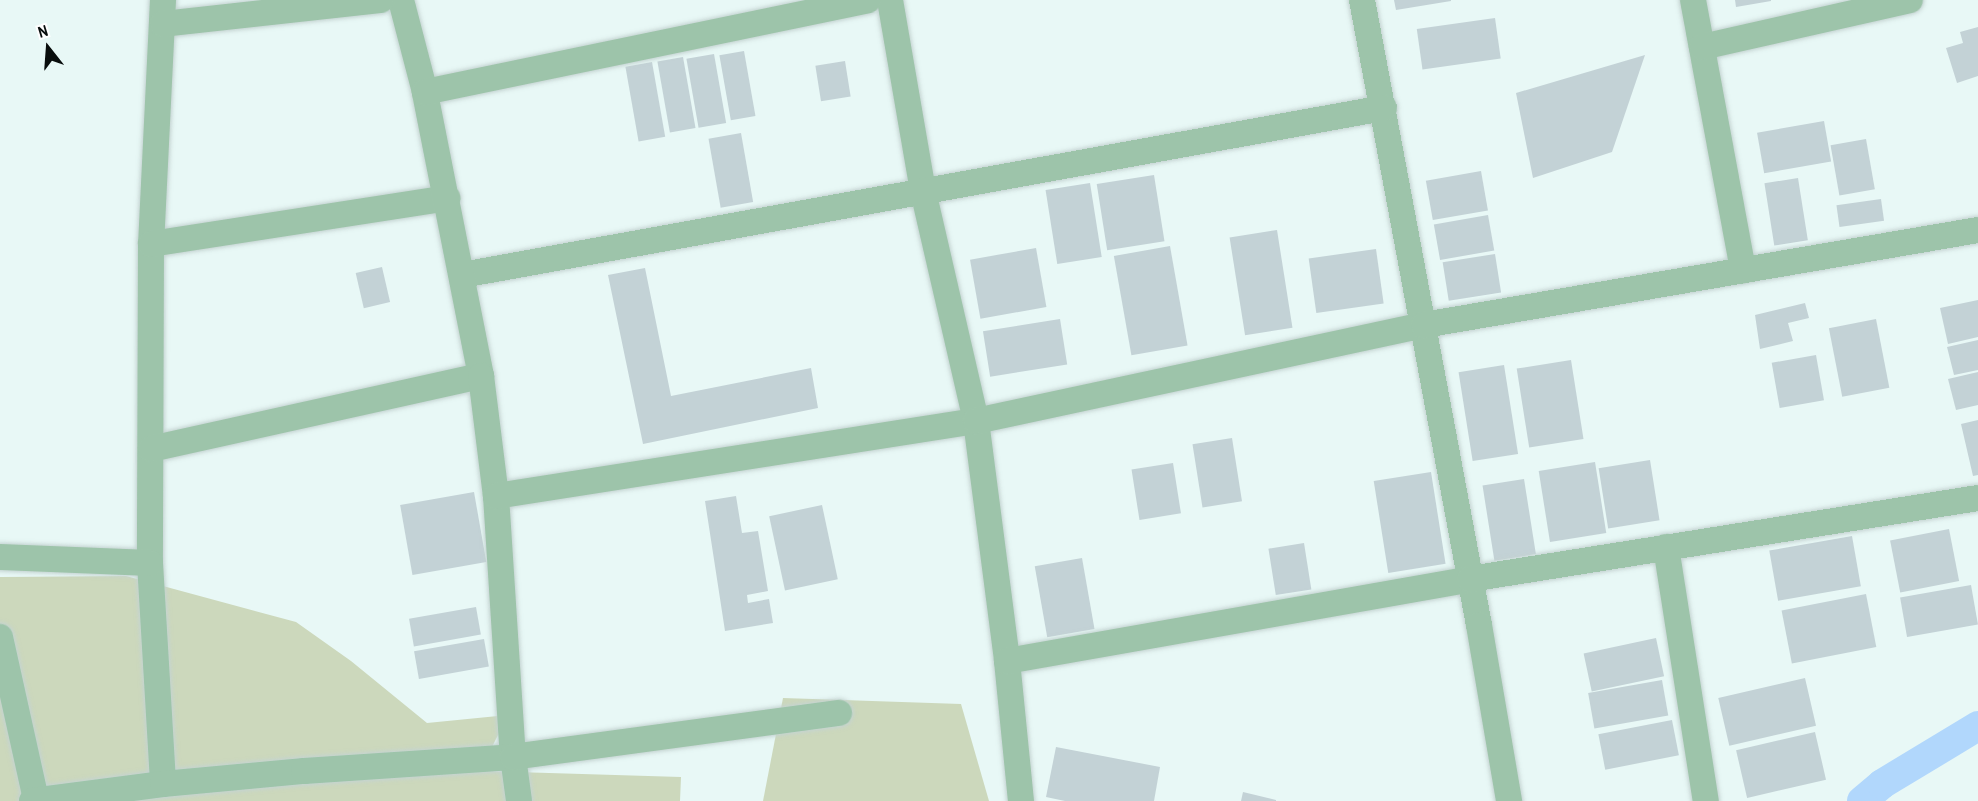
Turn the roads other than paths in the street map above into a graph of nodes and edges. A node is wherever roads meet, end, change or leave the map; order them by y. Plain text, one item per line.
1 (381, 0) edge
2 (401, 0) edge
3 (868, 0) edge
4 (890, 0) edge
5 (1362, 0) edge
6 (1693, 0) edge
7 (1910, 0) edge
8 (163, 12) edge
9 (1702, 47) junction
10 (425, 92) junction
11 (1384, 108) junction
12 (923, 191) junction
13 (447, 198) junction
14 (1978, 230) edge
15 (151, 244) junction
16 (1743, 270) junction
17 (462, 275) junction
18 (1424, 326) junction
19 (481, 376) junction
20 (976, 421) junction
21 (151, 449) junction
22 (496, 496) junction
23 (1978, 498) edge
24 (1666, 547) junction
25 (0, 557) edge
26 (150, 563) junction
27 (1470, 579) junction
28 (0, 637) edge
29 (1007, 661) junction
30 (840, 713) dead end
31 (513, 757) junction
32 (163, 784) junction
33 (34, 800) edge
34 (519, 801) edge
35 (1021, 801) edge
36 (1509, 801) edge
37 (1706, 801) edge

1 - 8 street
2 - 10 street
3 - 10 street
4 - 12 street
5 - 11 street
6 - 9 street
7 - 9 street
8 - 15 street
9 - 16 street
10 - 13 street
11 - 12 street
11 - 18 street
12 - 17 street
12 - 20 street
13 - 15 street
13 - 17 street
14 - 16 street
15 - 21 street
16 - 18 street
17 - 19 street
18 - 20 street
18 - 27 street
19 - 21 street
19 - 22 street
20 - 22 street
20 - 29 street
21 - 26 street
22 - 31 street
23 - 24 street
24 - 27 street
24 - 37 street
25 - 26 street
26 - 32 street
27 - 29 street
27 - 36 street
28 - 33 street
29 - 35 street
30 - 31 street
31 - 32 street
31 - 34 street
32 - 33 street

